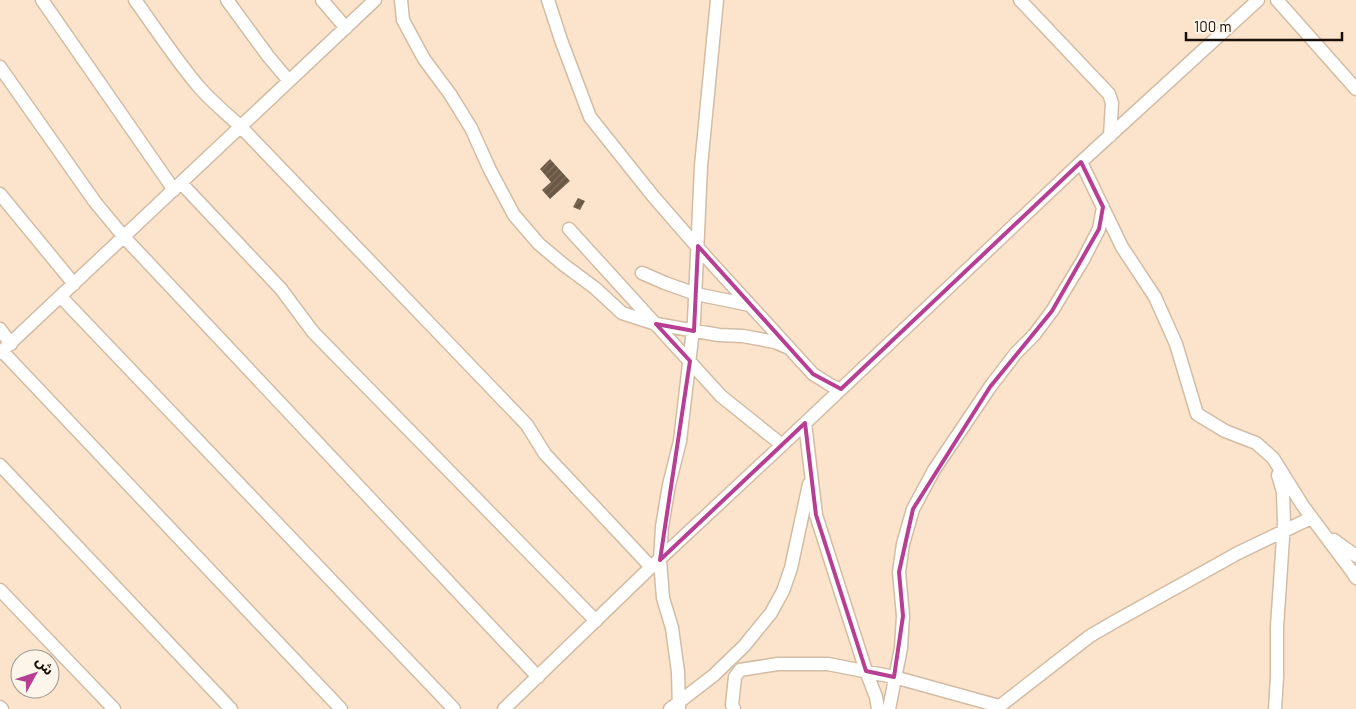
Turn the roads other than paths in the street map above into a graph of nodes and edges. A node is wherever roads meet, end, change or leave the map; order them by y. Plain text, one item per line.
1 (42, 0) edge
2 (135, 0) edge
3 (227, 0) edge
4 (322, 0) edge
5 (375, 0) edge
6 (401, 0) edge
7 (548, 0) edge
8 (717, 0) edge
9 (1020, 0) edge
10 (1258, 0) edge
11 (1277, 0) edge
12 (346, 28) junction
13 (0, 67) edge
14 (289, 82) junction
15 (1356, 89) edge
16 (242, 127) junction
17 (1110, 136) junction
18 (1082, 162) junction
19 (178, 187) junction
20 (0, 194) edge
21 (1103, 207) junction
22 (569, 229) dead end
23 (124, 237) junction
24 (698, 246) junction
25 (642, 272) dead end
26 (74, 284) junction
27 (696, 294) junction
28 (61, 297) junction
29 (750, 305) junction
30 (656, 324) junction
31 (0, 329) edge
32 (693, 331) junction
33 (790, 348) junction
34 (4, 349) edge
35 (690, 361) junction
36 (841, 389) junction
37 (805, 423) junction
38 (782, 445) junction
39 (1273, 458) junction
40 (0, 465) edge
41 (811, 471) junction
42 (1311, 518) junction
43 (1283, 531) junction
44 (1322, 532) junction
45 (1356, 556) edge
46 (656, 563) junction
47 (1356, 578) edge
48 (0, 590) edge
49 (596, 621) junction
50 (866, 672) junction
51 (538, 677) junction
52 (894, 677) junction
53 (676, 707) edge
54 (998, 708) edge
55 (114, 709) edge
56 (231, 709) edge
57 (341, 709) edge
58 (454, 709) edge
59 (504, 709) edge
60 (734, 709) edge
61 (878, 709) edge
62 (889, 709) edge
63 (1275, 709) edge

1 - 19 street
2 - 16 street
3 - 14 street
4 - 12 street
5 - 12 street
6 - 30 street
7 - 24 street
8 - 24 street
9 - 17 street
10 - 17 street
11 - 15 street
12 - 14 street
13 - 23 street
14 - 16 street
16 - 19 street
16 - 46 street
17 - 18 street
18 - 21 street
18 - 36 street
19 - 23 street
19 - 49 street
20 - 26 street
21 - 39 street
21 - 52 street
22 - 30 street
23 - 26 street
23 - 51 street
24 - 27 street
24 - 29 street
25 - 27 street
26 - 28 street
27 - 29 street
27 - 32 street
28 - 34 street
28 - 58 street
29 - 33 street
30 - 32 street
30 - 35 street
31 - 34 street
32 - 33 street
32 - 35 street
33 - 36 street
34 - 57 street
35 - 38 street
35 - 46 street
36 - 37 street
37 - 38 street
37 - 41 street
38 - 46 street
39 - 42 street
39 - 43 street
40 - 56 street
41 - 50 street
41 - 53 street
42 - 43 street
42 - 44 street
43 - 54 street
43 - 63 street
44 - 45 street
44 - 47 street
46 - 49 street
46 - 53 street
48 - 55 street
49 - 51 street
50 - 52 street
50 - 60 street
50 - 61 street
51 - 59 street
52 - 54 street
52 - 62 street

